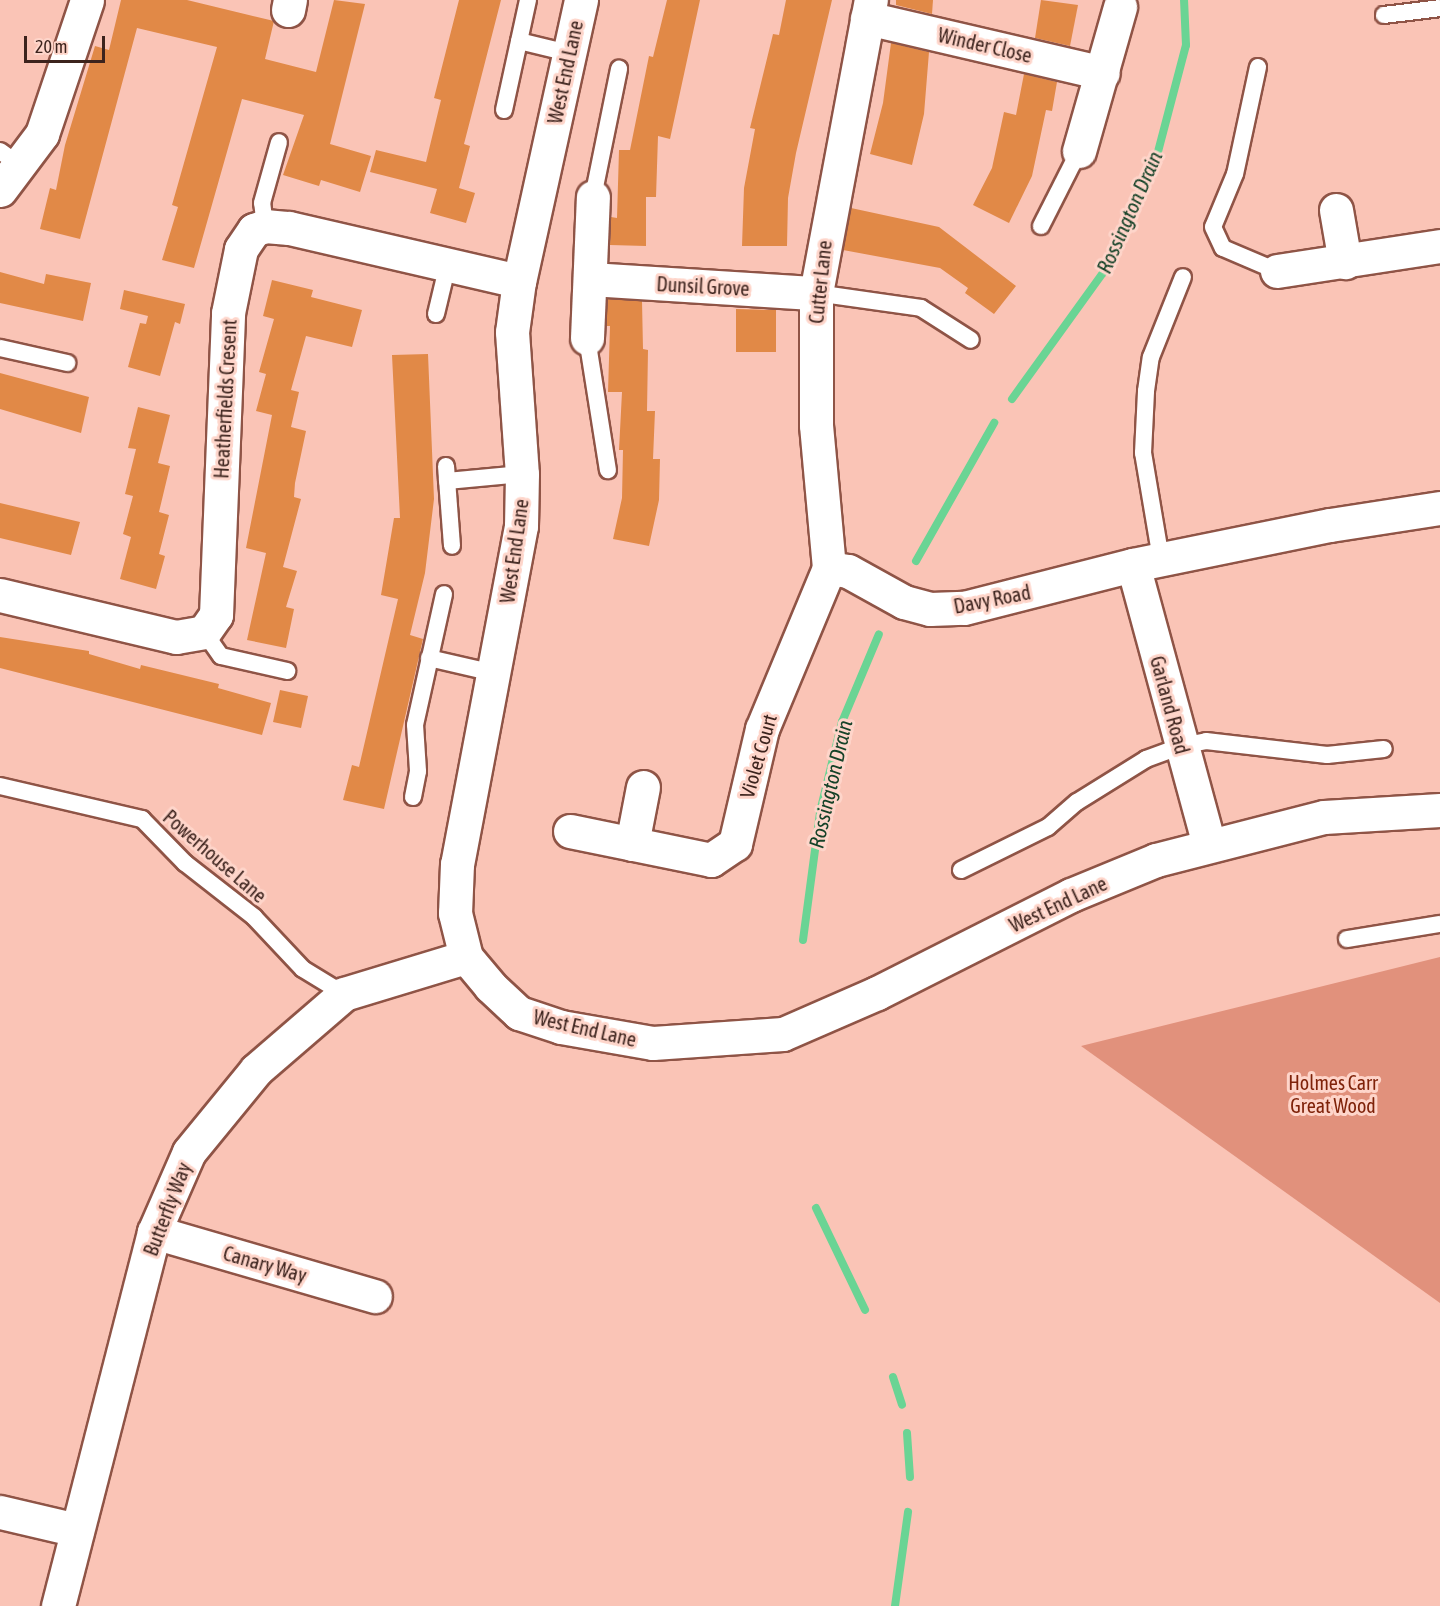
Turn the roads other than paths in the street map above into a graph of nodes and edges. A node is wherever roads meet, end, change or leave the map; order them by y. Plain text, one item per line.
1 (87, 0) edge
2 (528, 0) edge
3 (581, 0) edge
4 (1120, 3) edge
5 (1440, 8) edge
6 (869, 9) edge
7 (1384, 15) dead end
8 (519, 41) junction
9 (569, 53) junction
10 (1258, 67) dead end
11 (620, 69) dead end
12 (1103, 73) junction
13 (504, 110) dead end
14 (279, 142) dead end
15 (1078, 150) joint
16 (7, 169) edge
17 (593, 197) joint
18 (1336, 210) dead end
19 (265, 226) junction
20 (1041, 226) dead end
21 (1440, 246) edge
22 (1345, 262) junction
23 (448, 264) junction
24 (1277, 271) joint
25 (1183, 277) dead end
26 (591, 279) junction
27 (519, 280) junction
28 (816, 293) junction
29 (436, 314) dead end
30 (587, 338) joint
31 (970, 340) dead end
32 (0, 348) edge
33 (67, 363) dead end
34 (608, 470) dead end
35 (522, 474) junction
36 (1440, 508) edge
37 (452, 546) dead end
38 (1147, 562) junction
39 (829, 568) junction
40 (444, 594) dead end
41 (0, 595) edge
42 (204, 632) junction
43 (429, 658) junction
44 (287, 671) dead end
45 (494, 673) junction
46 (1181, 746) junction
47 (1384, 749) dead end
48 (0, 786) edge
49 (643, 787) dead end
50 (413, 797) dead end
51 (1440, 810) edge
52 (570, 831) dead end
53 (632, 844) junction
54 (1209, 844) junction
55 (961, 870) dead end
56 (1440, 924) edge
57 (1347, 939) dead end
58 (466, 957) junction
59 (344, 994) junction
60 (154, 1232) junction
61 (375, 1296) dead end
62 (0, 1512) edge
63 (77, 1530) junction
64 (58, 1606) edge

1 - 16 street
2 - 8 lane
3 - 9 street, West End Lane
4 - 12 street
5 - 7 lane
6 - 12 street, Winder Close
6 - 28 street, Cutter Lane
8 - 9 lane
8 - 13 lane
9 - 27 street, West End Lane
10 - 24 lane
11 - 17 lane
12 - 15 street
14 - 19 lane
15 - 20 lane
17 - 26 street
18 - 22 street
19 - 23 street
19 - 42 street, Heatherfields Cresent
21 - 22 street
22 - 24 street
23 - 27 street
23 - 29 lane
25 - 38 lane
26 - 28 street, Dunsil Grove
26 - 30 street
27 - 35 street, West End Lane
28 - 31 lane
28 - 39 street, Cutter Lane
30 - 34 lane
32 - 33 lane
35 - 37 lane
35 - 45 street, West End Lane
36 - 38 street, Davy Road
38 - 39 street, Davy Road
38 - 46 street, Garland Road
39 - 53 street, Violet Court
40 - 43 lane
41 - 42 street
42 - 44 lane
43 - 45 lane
43 - 50 lane
45 - 58 street, West End Lane
46 - 47 lane
46 - 54 street, Garland Road
46 - 55 lane
48 - 59 lane, Powerhouse Lane
49 - 53 street
51 - 54 street, West End Lane
52 - 53 street, Violet Court
54 - 58 street, West End Lane
56 - 57 lane
58 - 59 street, Butterfly Way
59 - 60 street, Butterfly Way
60 - 61 street, Canary Way
60 - 63 street, Butterfly Way
62 - 63 street
63 - 64 street, Butterfly Way

